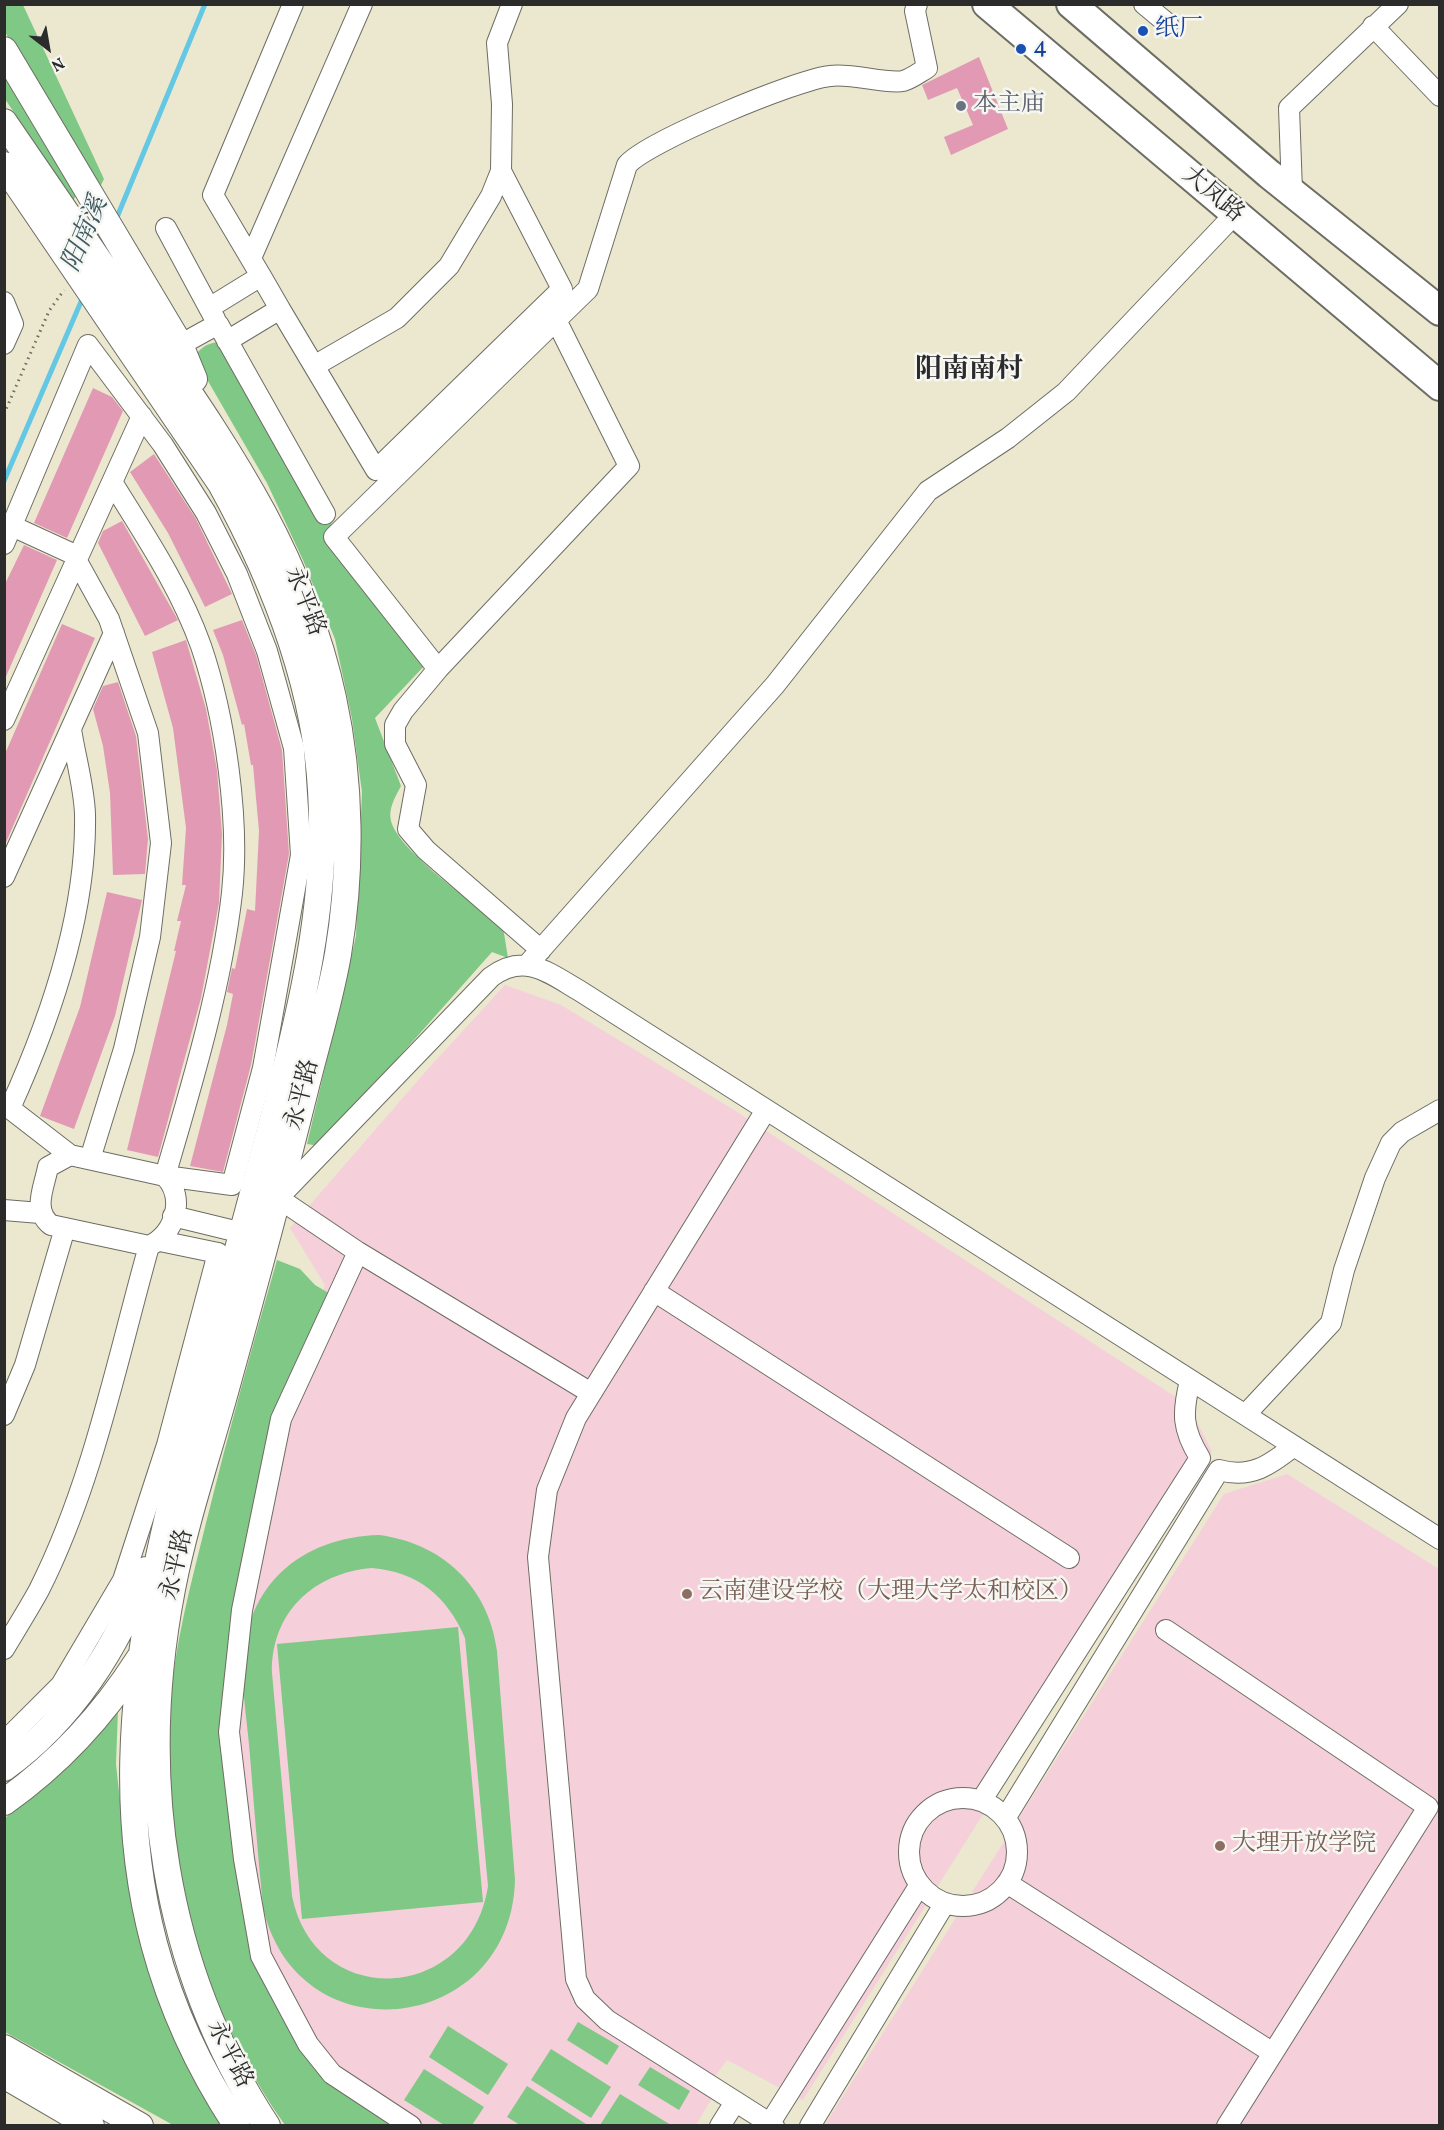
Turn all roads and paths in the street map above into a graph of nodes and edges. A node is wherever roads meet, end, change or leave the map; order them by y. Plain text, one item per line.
1 (292, 4) edge
2 (362, 4) edge
3 (512, 4) edge
4 (917, 4) edge
5 (987, 4) edge
6 (1071, 4) edge
7 (1144, 4) edge
8 (1398, 4) edge
9 (1168, 24) dead end
10 (1373, 26) junction
11 (4, 50) edge
12 (1440, 96) edge
13 (4, 122) edge
14 (4, 165) edge
15 (501, 171) junction
16 (1292, 191) junction
17 (1234, 215) junction
18 (166, 228) dead end
19 (251, 258) junction
20 (80, 276) junction
21 (261, 276) junction
22 (4, 302) edge
23 (280, 309) junction
24 (1440, 311) edge
25 (556, 320) junction
26 (218, 324) junction
27 (4, 344) edge
28 (180, 345) junction
29 (314, 366) junction
30 (1440, 386) edge
31 (4, 414) edge
32 (142, 416) junction
33 (208, 420) junction
34 (112, 482) junction
35 (325, 514) dead end
36 (8, 535) edge
37 (77, 561) junction
38 (114, 633) junction
39 (438, 669) junction
40 (4, 720) edge
41 (71, 729) junction
42 (4, 877) edge
43 (535, 957) junction
44 (7, 1106) edge
45 (766, 1110) junction
46 (1440, 1110) edge
47 (70, 1155) junction
48 (90, 1159) junction
49 (165, 1176) junction
50 (278, 1198) junction
51 (4, 1210) edge
52 (40, 1213) junction
53 (173, 1216) junction
54 (65, 1228) junction
55 (255, 1236) junction
56 (154, 1244) junction
57 (358, 1252) junction
58 (654, 1291) junction
59 (1190, 1381) junction
60 (591, 1393) junction
61 (4, 1415) edge
62 (1245, 1416) junction
63 (1294, 1446) junction
64 (166, 1517) junction
65 (1440, 1539) edge
66 (1070, 1558) dead end
67 (172, 1592) junction
68 (1166, 1630) dead end
69 (4, 1649) edge
70 (141, 1656) junction
71 (4, 1742) edge
72 (4, 1768) edge
73 (981, 1801) junction
74 (4, 1802) edge
75 (1006, 1817) junction
76 (1007, 1883) junction
77 (919, 1886) junction
78 (945, 1903) junction
79 (4, 2048) edge
80 (1273, 2053) junction
81 (4, 2075) edge
82 (735, 2102) junction
83 (772, 2124) edge
84 (91, 2126) edge
85 (140, 2126) edge
86 (237, 2126) edge
87 (267, 2126) edge
88 (411, 2126) edge
89 (720, 2126) edge
90 (810, 2126) edge
91 (1227, 2126) edge

1 - 19 street
2 - 19 street
3 - 15 street
4 - 25 street
5 - 17 highway, 大凤路
6 - 16 highway
7 - 9 street
8 - 10 street
10 - 12 street
10 - 16 street
11 - 28 main road
13 - 33 main road, 永平路
14 - 20 main road, 永平路
15 - 29 street
15 - 29 street
16 - 24 highway
17 - 30 highway, 大凤路
17 - 43 street
18 - 26 street
19 - 21 street
20 - 31 path
20 - 55 main road, 永平路
21 - 23 street
21 - 26 street
22 - 27 street
23 - 26 street
23 - 29 street
25 - 39 street
25 - 39 street
26 - 28 street
26 - 35 street
28 - 33 main road
32 - 34 street
32 - 36 street
32 - 49 street
33 - 50 main road, 永平路
34 - 37 street
34 - 49 street
36 - 37 street
37 - 38 street
37 - 40 street
38 - 41 street
38 - 48 street
39 - 43 street
41 - 42 street
41 - 44 street
43 - 45 street
43 - 50 street
44 - 47 street
45 - 58 street
45 - 59 street
46 - 62 street
47 - 48 street
47 - 52 street
48 - 49 street
49 - 53 street
50 - 55 main road, 永平路
50 - 57 street
51 - 52 street
52 - 54 street
53 - 55 street
53 - 56 street
54 - 56 street
54 - 61 street
55 - 64 main road, 永平路
55 - 67 main road, 永平路
56 - 69 street
56 - 71 street
57 - 60 street
57 - 88 street
58 - 60 street
58 - 66 street
59 - 62 street
59 - 73 street
60 - 82 street
62 - 63 street
63 - 65 street
63 - 75 street
64 - 70 main road, 永平路
64 - 72 main road
67 - 70 main road
67 - 87 main road, 永平路
68 - 80 street
70 - 74 main road
70 - 86 main road, 永平路
73 - 75 street
73 - 77 street
75 - 76 street
76 - 78 street
76 - 80 street
77 - 78 street
77 - 83 street
78 - 90 street
79 - 85 main road
80 - 91 street
81 - 84 main road
82 - 83 street
82 - 89 street

